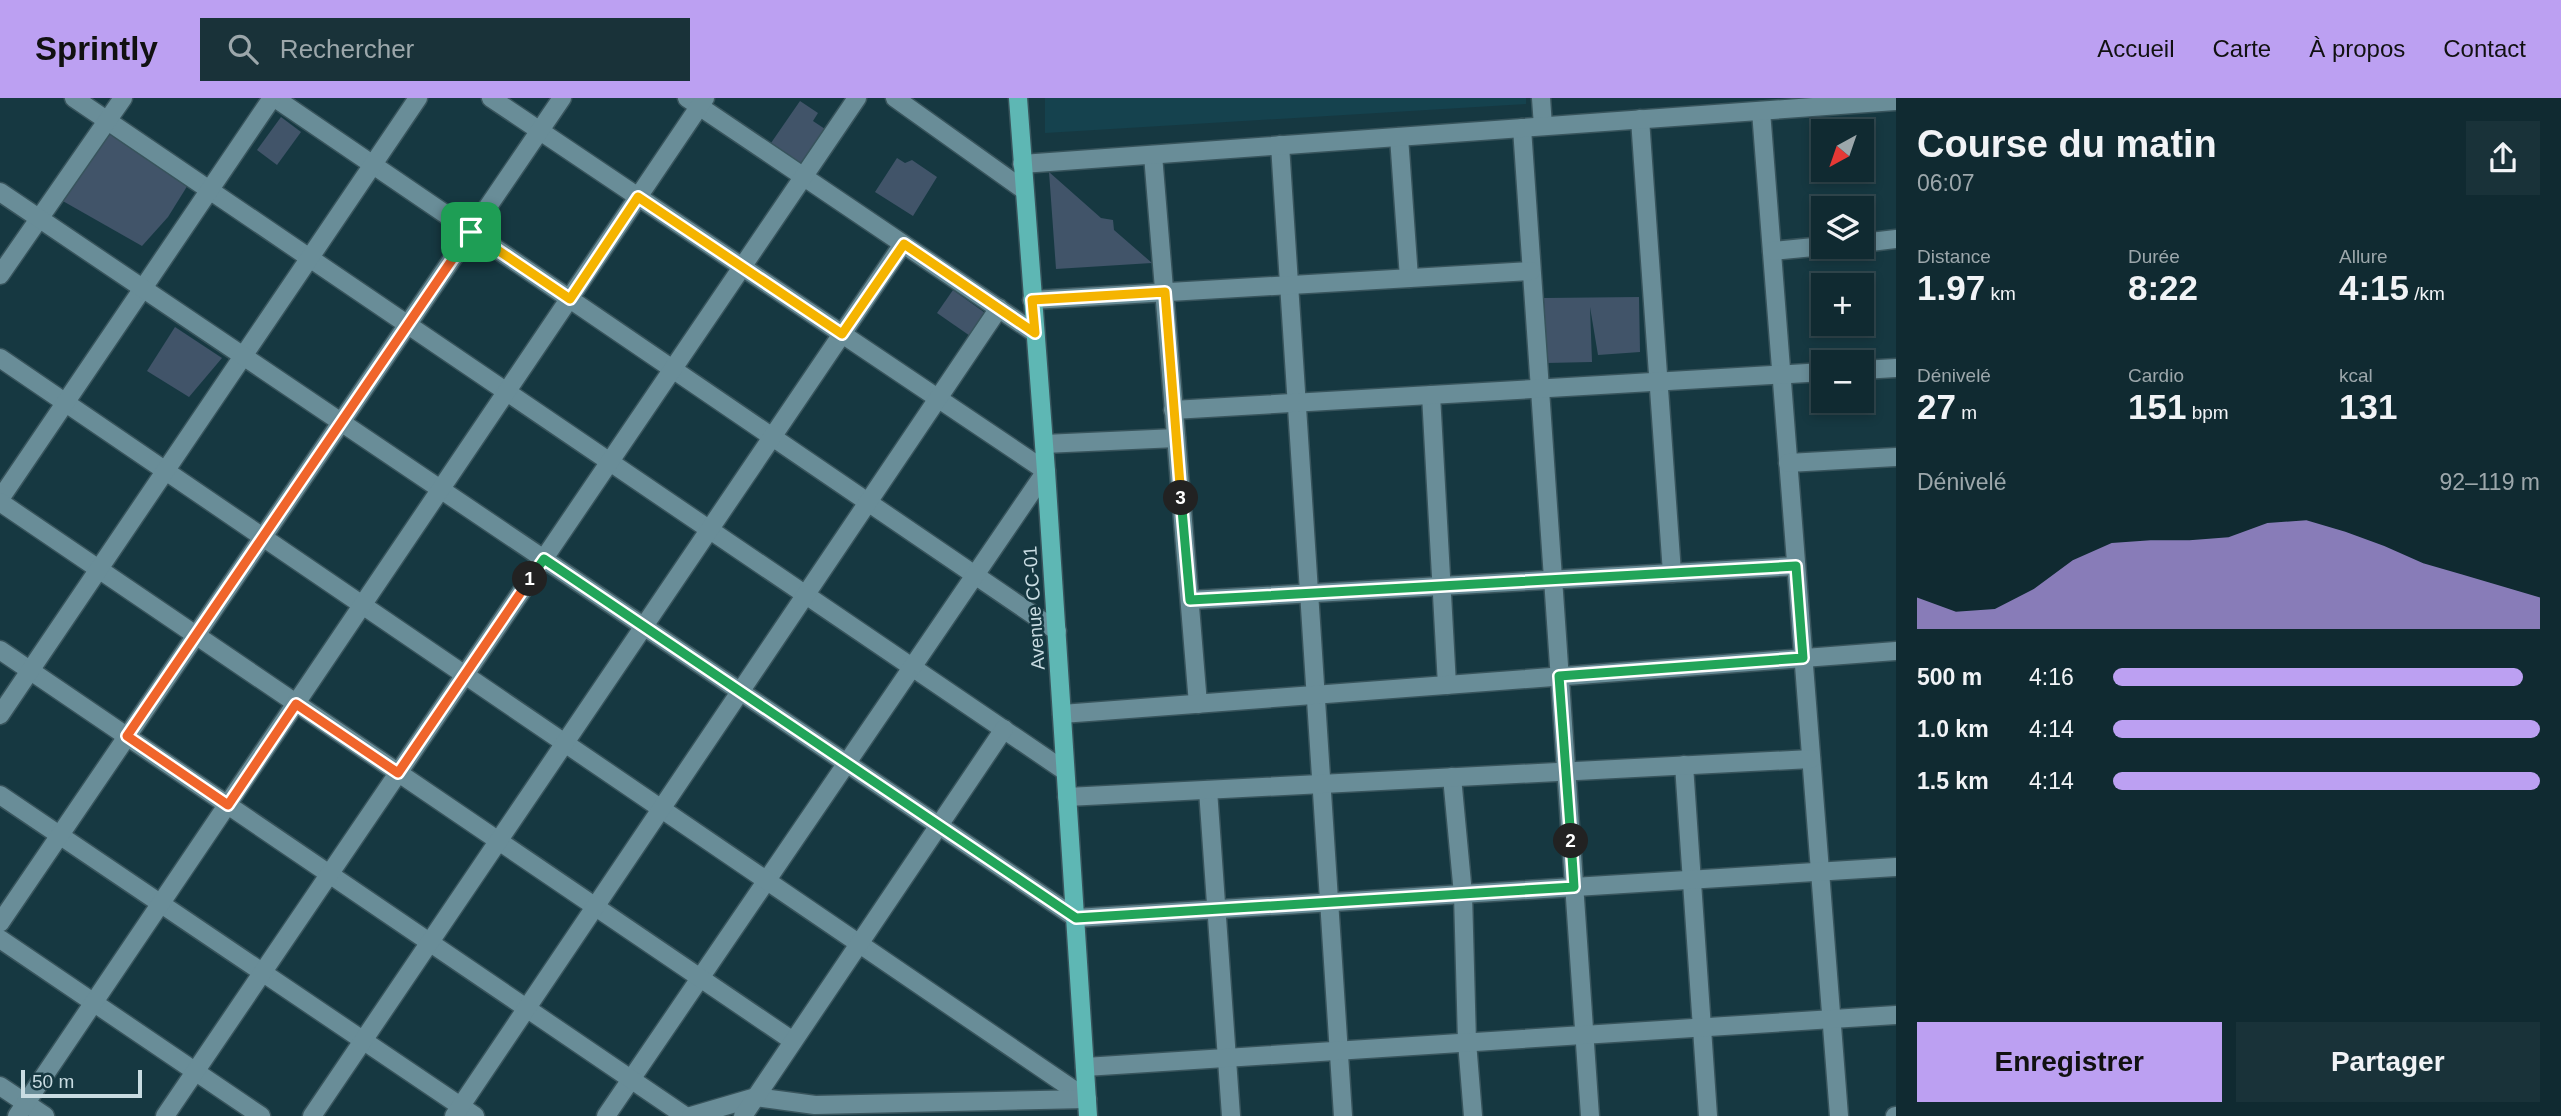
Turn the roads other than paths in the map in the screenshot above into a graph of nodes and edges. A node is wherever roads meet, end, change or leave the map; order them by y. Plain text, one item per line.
1 (74, 98) edge
2 (123, 98) edge
3 (273, 98) edge
4 (418, 98) edge
5 (491, 98) edge
6 (562, 98) edge
7 (857, 98) edge
8 (895, 98) edge
9 (1018, 98) edge
10 (1541, 98) edge
11 (697, 101) edge
12 (1896, 101) edge
13 (1782, 104) edge
14 (1761, 111) junction
15 (1640, 119) junction
16 (107, 120) junction
17 (1543, 126) junction
18 (1522, 128) junction
19 (540, 131) junction
20 (1399, 137) junction
21 (1280, 145) junction
22 (1153, 155) junction
23 (1022, 164) junction
24 (373, 165) junction
25 (803, 176) junction
26 (209, 189) junction
27 (1024, 190) junction
28 (0, 192) edge
29 (638, 197) junction
30 (38, 218) junction
31 (471, 232) junction
32 (1896, 239) edge
33 (1874, 242) edge
34 (904, 244) junction
35 (1811, 247) edge
36 (1772, 251) junction
37 (310, 258) junction
38 (742, 267) junction
39 (1531, 271) junction
40 (0, 275) edge
41 (1409, 278) junction
42 (1289, 285) junction
43 (143, 288) junction
44 (1165, 292) junction
45 (570, 299) junction
46 (1032, 300) junction
47 (999, 308) junction
48 (408, 324) junction
49 (1035, 333) junction
50 (842, 334) junction
51 (243, 356) junction
52 (0, 358) edge
53 (1896, 368) edge
54 (673, 369) junction
55 (1874, 369) edge
56 (1811, 373) edge
57 (1781, 374) junction
58 (1659, 382) junction
59 (1539, 389) junction
60 (507, 392) junction
61 (1432, 395) junction
62 (938, 398) junction
63 (65, 402) junction
64 (1297, 403) junction
65 (1173, 410) junction
66 (341, 422) junction
67 (772, 437) junction
68 (1176, 438) junction
69 (1044, 444) junction
70 (1896, 457) edge
71 (610, 461) junction
72 (1788, 463) junction
73 (166, 471) junction
74 (1046, 471) junction
75 (441, 490) junction
76 (0, 501) edge
77 (868, 502) junction
78 (710, 529) junction
79 (263, 537) junction
80 (544, 559) junction
81 (1796, 566) junction
82 (98, 570) junction
83 (1672, 573) junction
84 (975, 575) junction
85 (1553, 580) junction
86 (1440, 586) junction
87 (1309, 593) junction
88 (806, 594) junction
89 (1190, 600) junction
90 (363, 605) junction
91 (644, 626) junction
92 (1057, 631) junction
93 (195, 636) junction
94 (0, 650) edge
95 (1896, 651) edge
96 (1803, 658) junction
97 (912, 667) junction
98 (30, 670) junction
99 (465, 675) junction
100 (1559, 676) junction
101 (1447, 685) junction
102 (740, 691) junction
103 (1316, 695) junction
104 (296, 704) junction
105 (1198, 704) junction
106 (1062, 714) junction
107 (0, 715) edge
108 (1004, 729) junction
109 (127, 736) junction
110 (565, 743) junction
111 (1811, 759) junction
112 (846, 763) junction
113 (1684, 765) junction
114 (1065, 771) junction
115 (1566, 771) junction
116 (398, 773) junction
117 (1452, 777) junction
118 (1322, 784) junction
119 (1208, 790) junction
120 (0, 795) edge
121 (1067, 797) junction
122 (228, 805) junction
123 (661, 809) junction
124 (939, 825) junction
125 (60, 835) junction
126 (498, 841) junction
127 (1896, 867) edge
128 (1820, 871) junction
129 (329, 874) junction
130 (1692, 879) junction
131 (767, 880) junction
132 (1574, 887) junction
133 (1464, 894) junction
134 (1329, 902) junction
135 (161, 904) junction
136 (595, 907) junction
137 (1216, 909) junction
138 (1076, 918) junction
139 (0, 923) edge
140 (0, 939) edge
141 (429, 942) junction
142 (859, 943) junction
143 (263, 972) junction
144 (700, 978) junction
145 (94, 1003) junction
146 (527, 1008) junction
147 (1896, 1015) edge
148 (1831, 1019) junction
149 (1702, 1028) junction
150 (1584, 1035) junction
151 (363, 1040) junction
152 (793, 1041) junction
153 (1467, 1042) junction
154 (1339, 1051) junction
155 (1227, 1058) junction
156 (1085, 1067) junction
157 (195, 1071) junction
158 (631, 1079) junction
159 (0, 1086) edge
160 (756, 1097) junction
161 (1058, 1099) junction
162 (1088, 1107) edge
163 (21, 1110) edge
164 (463, 1113) edge
165 (45, 1116) edge
166 (165, 1116) edge
167 (261, 1116) edge
168 (312, 1116) edge
169 (606, 1116) edge
170 (685, 1116) edge
171 (691, 1116) edge
172 (743, 1116) edge
173 (783, 1116) edge
174 (1046, 1116) edge
175 (1231, 1116) edge
176 (1343, 1116) edge
177 (1473, 1116) edge
178 (1590, 1116) edge
179 (1709, 1116) edge
180 (1839, 1116) edge

1 - 16 street
2 - 16 street
3 - 24 street
3 - 26 street
4 - 24 street
5 - 19 street
6 - 19 street
7 - 25 street
8 - 27 street
9 - 23 main road, Avenue CC-01
10 - 17 street
11 - 25 street
11 - 29 street
12 - 13 street
13 - 14 street
14 - 15 street
14 - 36 street
15 - 17 street
15 - 58 street
16 - 26 street
16 - 30 street
17 - 18 street
18 - 20 street
18 - 39 street
19 - 29 street
19 - 31 street
20 - 21 street
20 - 41 street
21 - 22 street
21 - 42 street
22 - 23 street
22 - 44 street
23 - 27 main road, Avenue CC-01
24 - 31 street
24 - 37 street
25 - 34 street
25 - 38 street
26 - 37 street
26 - 43 street
27 - 46 main road, Avenue CC-01
28 - 30 street
29 - 38 street
29 - 45 street
30 - 40 street
30 - 43 street
31 - 45 street
31 - 48 street
32 - 33 street
34 - 47 street
34 - 50 street
35 - 36 street
36 - 57 street
37 - 48 street
37 - 51 street
38 - 50 street
38 - 54 street
39 - 41 street
39 - 59 street
41 - 42 street
42 - 44 street
42 - 64 street
43 - 51 street
43 - 63 street
44 - 46 street
44 - 65 street
45 - 54 street
45 - 60 street
46 - 49 main road, Avenue CC-01
47 - 49 street
47 - 62 street
48 - 60 street
48 - 66 street
49 - 69 main road, Avenue CC-01
50 - 62 street
50 - 67 street
51 - 66 street
51 - 73 street
52 - 63 street
53 - 55 street
54 - 67 street
54 - 71 street
56 - 57 street
57 - 58 street
57 - 72 street
58 - 59 street
58 - 83 street
59 - 61 street
59 - 85 street
60 - 71 street
60 - 75 street
61 - 64 street
61 - 86 street
62 - 74 street
62 - 77 street
63 - 73 street
63 - 76 street
64 - 65 street
64 - 87 street
65 - 68 street
66 - 75 street
66 - 79 street
67 - 77 street
67 - 78 street
68 - 69 street
68 - 89 street
69 - 74 main road, Avenue CC-01
70 - 72 street
71 - 78 street
71 - 80 street
72 - 81 street
73 - 79 street
73 - 82 street
74 - 84 street
74 - 92 main road, Avenue CC-01
75 - 80 street
75 - 90 street
76 - 82 street
77 - 84 street
77 - 88 street
78 - 88 street
78 - 91 street
79 - 90 street
79 - 93 street
80 - 91 street
80 - 99 street
81 - 83 street
81 - 96 street
82 - 93 street
82 - 98 street
83 - 85 street
84 - 92 street
84 - 97 street
85 - 86 street
85 - 100 street
86 - 87 street
86 - 101 street
87 - 89 street
87 - 103 street
88 - 97 street
88 - 102 street
89 - 105 street
90 - 99 street
90 - 104 street
91 - 102 street
91 - 110 street
92 - 106 main road, Avenue CC-01
93 - 104 street
93 - 109 street
94 - 98 street
95 - 96 street
96 - 100 street
96 - 111 street
97 - 108 street
97 - 112 street
98 - 107 street
98 - 109 street
99 - 110 street
99 - 116 street
100 - 101 street
100 - 115 street
101 - 103 street
102 - 112 street
102 - 123 street
103 - 105 street
103 - 118 street
104 - 116 street
104 - 122 street
105 - 106 street
106 - 114 main road, Avenue CC-01
108 - 114 street
108 - 124 street
109 - 122 street
109 - 125 street
110 - 123 street
110 - 126 street
111 - 113 street
111 - 128 street
112 - 124 street
112 - 131 street
113 - 115 street
113 - 130 street
114 - 121 main road, Avenue CC-01
115 - 117 street
115 - 132 street
116 - 126 street
116 - 129 street
117 - 118 street
117 - 133 street
118 - 119 street
118 - 134 street
119 - 121 street
119 - 137 street
120 - 125 street
121 - 138 main road, Avenue CC-01
122 - 129 street
122 - 135 street
123 - 131 street
123 - 136 street
124 - 138 street
124 - 142 street
125 - 135 street
125 - 139 street
126 - 136 street
126 - 141 street
127 - 128 street
128 - 130 street
128 - 148 street
129 - 141 street
129 - 143 street
130 - 132 street
130 - 149 street
131 - 142 street
131 - 144 street
132 - 133 street
132 - 150 street
133 - 134 street
133 - 153 street
134 - 137 street
134 - 154 street
135 - 143 street
135 - 145 street
136 - 144 street
136 - 146 street
137 - 138 street
137 - 155 street
138 - 156 main road, Avenue CC-01
140 - 145 street
141 - 146 street
141 - 151 street
142 - 152 street
142 - 162 street
143 - 151 street
143 - 157 street
144 - 152 street
144 - 158 street
145 - 157 street
145 - 163 street
146 - 158 street
146 - 164 street
147 - 148 street
148 - 149 street
148 - 180 street
149 - 150 street
149 - 179 street
150 - 153 street
150 - 178 street
151 - 164 street
151 - 168 street
152 - 160 street
153 - 154 street
153 - 177 street
154 - 155 street
154 - 176 street
155 - 156 street
155 - 175 street
156 - 162 main road, Avenue CC-01
157 - 166 street
157 - 167 street
158 - 169 street
158 - 170 street
159 - 163 street
160 - 161 street
160 - 171 street
160 - 172 street
160 - 173 street
161 - 162 street
161 - 174 street
163 - 165 street

